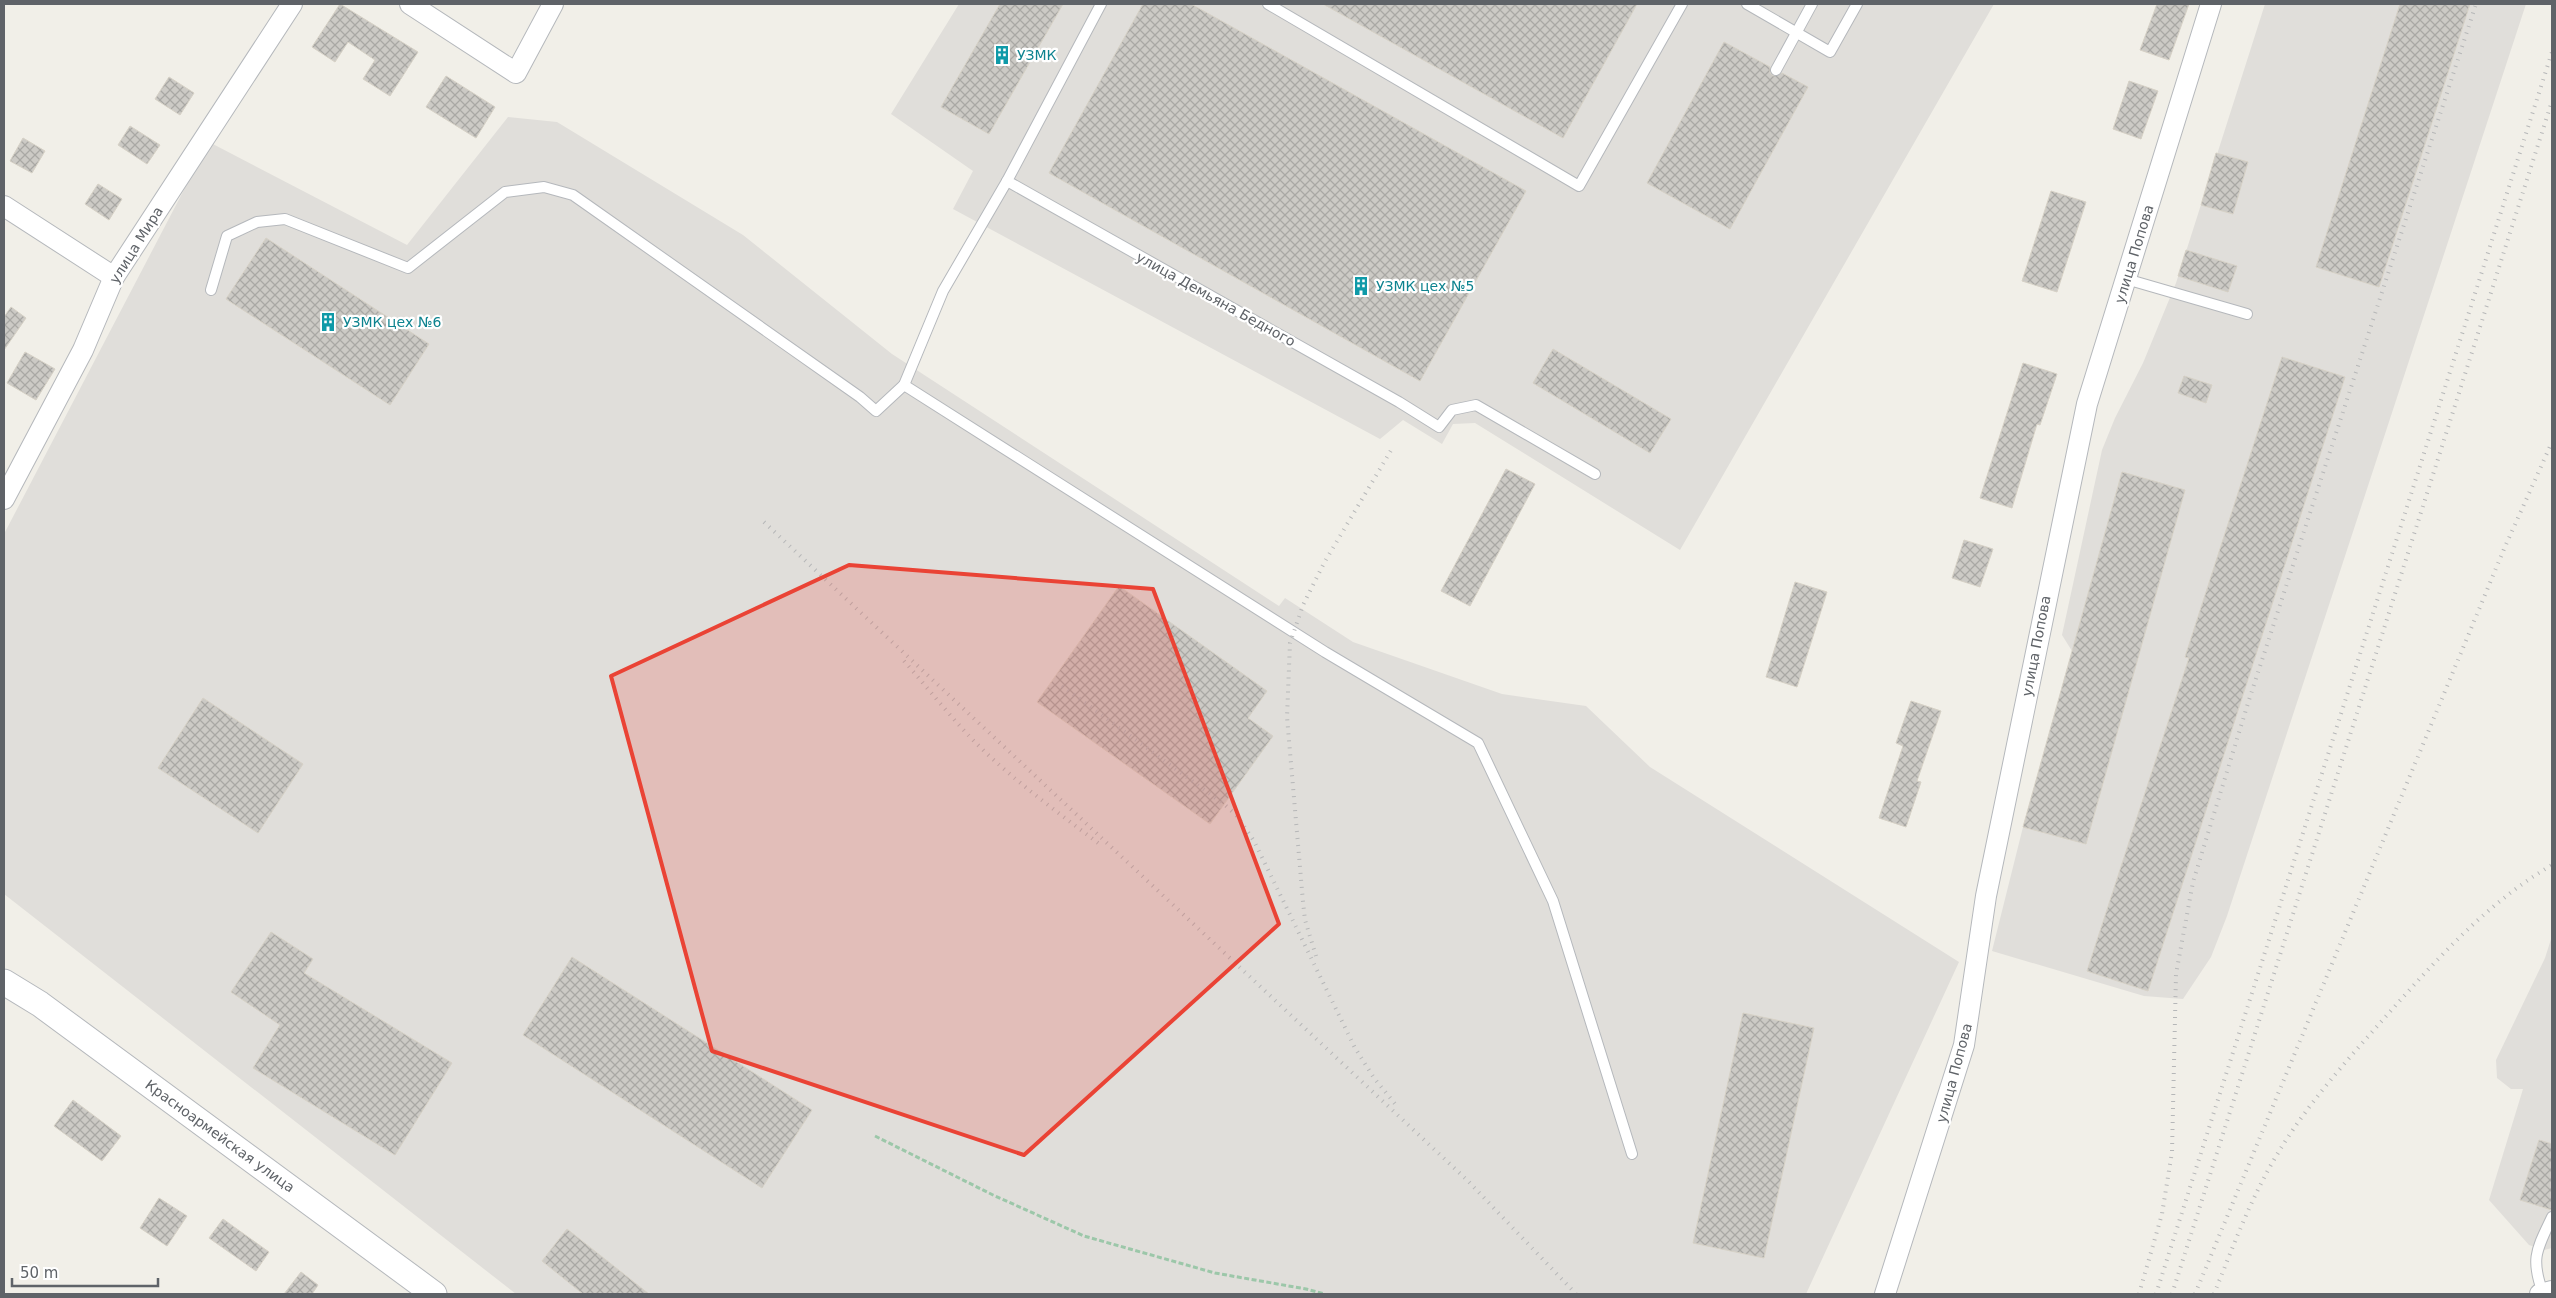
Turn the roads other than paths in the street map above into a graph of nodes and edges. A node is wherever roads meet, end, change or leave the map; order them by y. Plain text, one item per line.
1 (292, 4) edge
2 (410, 4) edge
3 (553, 4) edge
4 (1101, 4) edge
5 (1268, 4) edge
6 (1682, 4) edge
7 (1747, 4) edge
8 (1812, 4) edge
9 (1857, 4) edge
10 (2211, 4) edge
11 (1796, 32) junction
12 (1776, 70) dead end
13 (1007, 181) junction
14 (4, 206) edge
15 (114, 277) junction
16 (2126, 279) junction
17 (211, 290) dead end
18 (2247, 314) dead end
19 (904, 385) junction
20 (1595, 474) dead end
21 (4, 499) edge
22 (4, 982) edge
23 (1632, 1154) dead end
24 (2552, 1218) edge
25 (2545, 1292) edge
26 (434, 1294) edge
27 (1885, 1294) edge

1 - 15 street, улица Мира
2 - 3 street
4 - 13 lane
5 - 6 lane
7 - 11 lane
8 - 11 lane
9 - 11 lane
10 - 16 street, улица Попова
11 - 12 lane
13 - 19 lane
13 - 20 lane, улица Демьяна Бедного
14 - 15 street
15 - 21 street, улица Мира
16 - 18 lane
16 - 27 street, улица Попова
17 - 19 lane
19 - 23 lane
22 - 26 street, Красноармейская улица
24 - 25 lane

